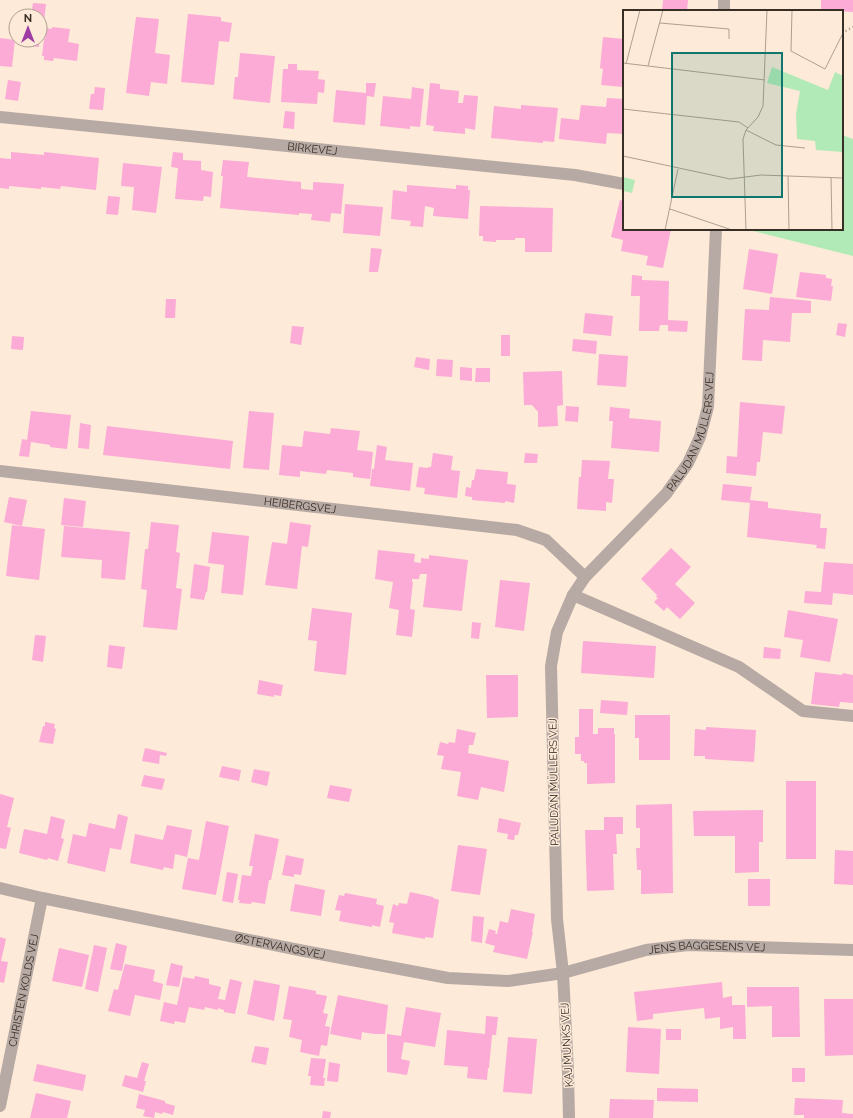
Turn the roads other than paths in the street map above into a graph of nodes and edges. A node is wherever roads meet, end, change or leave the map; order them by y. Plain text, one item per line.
1 (0, 117) edge
2 (623, 184) edge
3 (716, 230) edge
4 (0, 471) edge
5 (585, 577) junction
6 (573, 595) junction
7 (853, 716) edge
8 (0, 888) edge
9 (42, 898) junction
10 (853, 950) edge
11 (563, 973) junction
12 (0, 1106) edge
13 (569, 1118) edge

1 - 2 street, BIRKEVEJ
3 - 5 street, PALUDAN MÜLLERS VEJ
4 - 5 street, HEIBERGSVEJ
5 - 6 street, PALUDAN MÜLLERS VEJ
6 - 7 street
6 - 11 street, PALUDAN MÜLLERS VEJ
8 - 9 street, ØSTERVANGSVEJ
9 - 11 street, ØSTERVANGSVEJ
9 - 12 street, CHRISTEN KOLDS VEJ
10 - 11 street, JENS BAGGESENS VEJ
11 - 13 street, KAJ MUNKS VEJ

